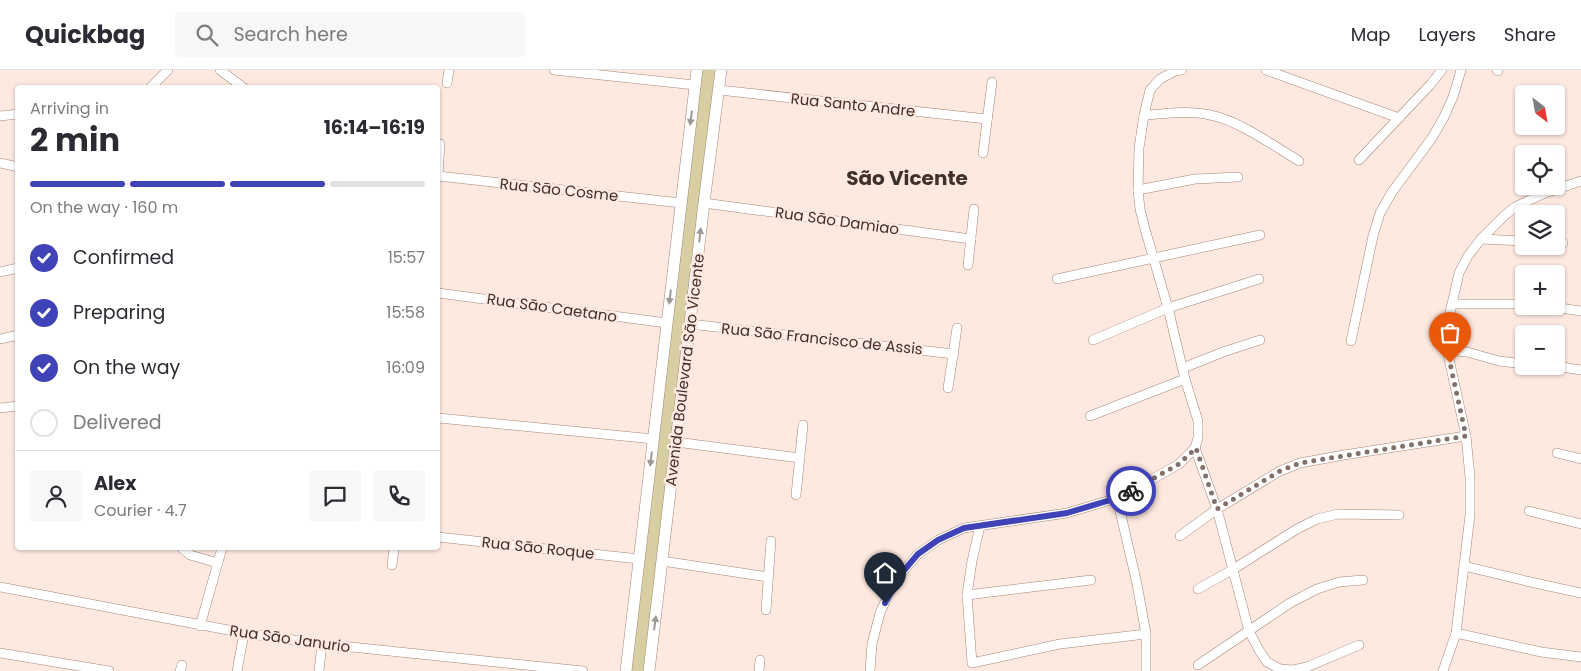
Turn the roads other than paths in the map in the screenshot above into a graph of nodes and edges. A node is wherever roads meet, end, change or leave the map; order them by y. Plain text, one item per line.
1 (168, 70) edge
2 (220, 70) edge
3 (449, 70) edge
4 (554, 70) edge
5 (697, 70) edge
6 (721, 70) edge
7 (1182, 70) edge
8 (1266, 70) edge
9 (1442, 70) edge
10 (1461, 70) edge
11 (992, 82) dead end
12 (447, 83) dead end
13 (153, 85) edge
14 (240, 85) edge
15 (695, 85) junction
16 (719, 90) junction
17 (15, 114) edge
18 (1144, 115) junction
19 (0, 116) edge
20 (1399, 118) junction
21 (988, 119) junction
22 (983, 153) dead end
23 (1359, 160) dead end
24 (1299, 161) dead end
25 (0, 163) edge
26 (15, 166) edge
27 (440, 175) edge
28 (1238, 178) dead end
29 (1581, 181) edge
30 (1138, 190) junction
31 (681, 203) junction
32 (704, 204) junction
33 (974, 209) dead end
34 (1260, 236) dead end
35 (971, 239) junction
36 (1481, 239) junction
37 (1515, 241) edge
38 (1154, 258) junction
39 (968, 265) dead end
40 (15, 269) edge
41 (0, 272) edge
42 (1057, 279) dead end
43 (1259, 279) dead end
44 (440, 293) edge
45 (1453, 304) junction
46 (1515, 304) edge
47 (1168, 308) junction
48 (1565, 309) edge
49 (1581, 311) edge
50 (667, 323) junction
51 (690, 324) junction
52 (957, 328) dead end
53 (15, 336) edge
54 (0, 339) edge
55 (1093, 340) dead end
56 (1260, 340) dead end
57 (1351, 341) dead end
58 (1447, 350) junction
59 (954, 354) junction
60 (1515, 363) edge
61 (1565, 367) edge
62 (1183, 368) junction
63 (1581, 370) edge
64 (1185, 379) junction
65 (948, 388) dead end
66 (15, 406) edge
67 (0, 408) edge
68 (1090, 416) dead end
69 (440, 418) edge
70 (803, 425) dead end
71 (1466, 436) junction
72 (654, 439) junction
73 (676, 442) junction
74 (1196, 448) junction
75 (1557, 453) dead end
76 (800, 458) junction
77 (1581, 459) edge
78 (796, 495) dead end
79 (1117, 498) junction
80 (1217, 509) junction
81 (1529, 511) dead end
82 (1399, 515) dead end
83 (1581, 524) edge
84 (980, 526) junction
85 (1180, 536) dead end
86 (440, 537) edge
87 (771, 541) dead end
88 (184, 550) edge
89 (221, 550) edge
90 (394, 550) edge
91 (639, 558) junction
92 (662, 561) junction
93 (218, 562) junction
94 (392, 566) dead end
95 (1464, 566) junction
96 (1232, 570) junction
97 (768, 577) junction
98 (1091, 580) dead end
99 (1363, 580) dead end
100 (0, 587) edge
101 (1198, 589) dead end
102 (1581, 593) edge
103 (967, 595) junction
104 (766, 610) dead end
105 (200, 626) junction
106 (1249, 631) junction
107 (244, 633) junction
108 (1456, 633) junction
109 (1146, 634) junction
110 (322, 644) junction
111 (1359, 645) dead end
112 (0, 653) edge
113 (1581, 657) edge
114 (760, 660) dead end
115 (1198, 665) dead end
116 (974, 667) edge
117 (109, 671) edge
118 (237, 671) edge
119 (319, 671) edge
120 (583, 671) edge
121 (626, 671) edge
122 (649, 671) edge
123 (759, 671) edge
124 (870, 671) edge
125 (1146, 671) edge
126 (1443, 671) edge

1 - 13 street
2 - 14 street
3 - 12 street
4 - 15 street
5 - 15 street, Avenida Boulevard São Vicente
6 - 16 street, Avenida Boulevard São Vicente
7 - 18 street
8 - 20 street
9 - 20 street
10 - 57 street
11 - 21 street
15 -> 31 street, Avenida Boulevard São Vicente
16 - 21 street, Rua Santo Andre
16 - 32 street, Avenida Boulevard São Vicente
17 - 19 street
18 - 24 street
18 - 30 street
20 - 23 street
21 - 22 street
25 - 26 street
27 - 31 street, Rua Sāo Cosme
28 - 30 street
29 - 36 street
30 - 38 street
31 -> 50 street, Avenida Boulevard São Vicente
32 - 35 street, Rua Sāo Damiao
51 -> 32 street, Avenida Boulevard São Vicente
33 - 35 street
34 - 38 street
35 - 39 street
36 - 37 street
36 - 45 street
38 - 42 street
38 - 47 street
40 - 41 street
43 - 47 street
44 - 50 street, Rua Sāo Caetano
45 - 46 street
45 - 58 street
47 - 55 street
47 - 62 street
48 - 49 street
50 - 72 street, Avenida Boulevard São Vicente
51 - 59 street, Rua Sāo Francisco de Assis
51 - 73 street, Avenida Boulevard São Vicente
52 - 59 street
53 - 54 street
56 - 62 street
58 - 60 street
58 - 71 street
59 - 65 street
61 - 63 street
62 - 64 street
64 - 68 street
64 - 74 street
66 - 67 street
69 - 72 street
70 - 76 street
71 - 80 street
71 - 95 street
72 -> 91 street, Avenida Boulevard São Vicente
73 - 76 street
73 - 92 street, Avenida Boulevard São Vicente
74 - 79 street
74 - 80 street
75 - 77 street
76 - 78 street
79 - 84 street
79 - 109 street
80 - 85 street
80 - 96 street
81 - 83 street
82 - 96 street
84 - 103 street
84 - 124 street
86 - 91 street, Rua Sāo Roque
87 - 97 street
88 - 93 street
89 - 93 street
90 - 94 street
91 - 121 street, Avenida Boulevard São Vicente
92 - 97 street
122 -> 92 street, Avenida Boulevard São Vicente
93 - 105 street
95 - 102 street
95 - 108 street
96 - 101 street
96 - 106 street
97 - 104 street
98 - 103 street
99 - 106 street
100 - 105 street, Rua Sāo Janurio
103 - 116 street
105 - 107 street, Rua Sāo Janurio
106 - 111 street
106 - 115 street
107 - 110 street, Rua Sāo Janurio
107 - 118 street
108 - 113 street
108 - 126 street
109 - 116 street
109 - 125 street
110 - 119 street
110 - 120 street, Rua Sāo Janurio
112 - 117 street
114 - 123 street

